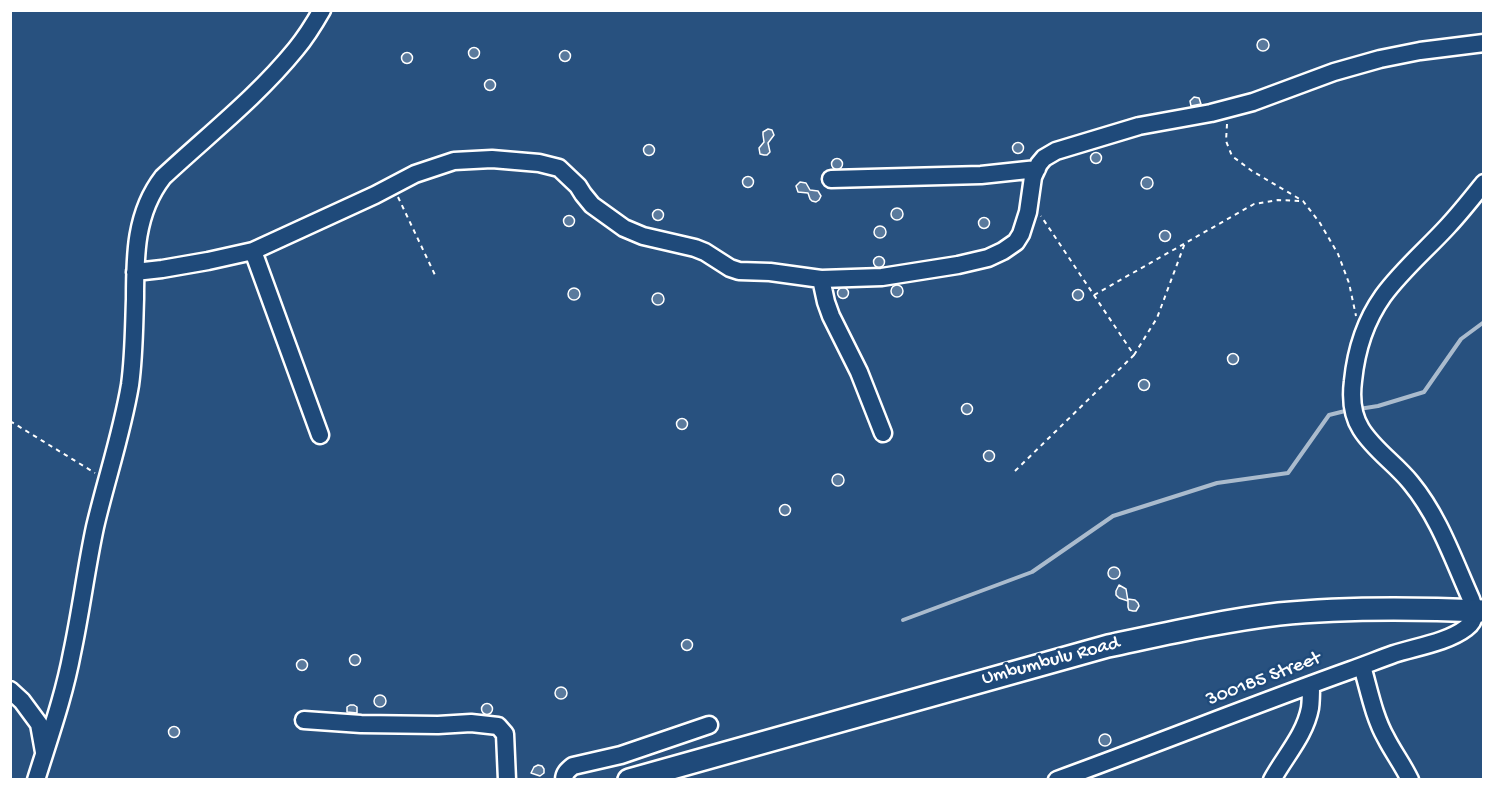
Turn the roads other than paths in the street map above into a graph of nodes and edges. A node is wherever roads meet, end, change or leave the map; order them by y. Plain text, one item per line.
1 (322, 10) edge
2 (1484, 43) edge
3 (1037, 169) junction
4 (831, 179) dead end
5 (1484, 183) edge
6 (253, 250) junction
7 (135, 272) junction
8 (821, 279) junction
9 (883, 433) dead end
10 (320, 435) dead end
11 (1484, 584) edge
12 (1475, 604) edge
13 (1362, 666) junction
14 (1311, 684) junction
15 (10, 690) edge
16 (304, 720) dead end
17 (709, 725) dead end
18 (44, 753) junction
19 (36, 780) edge
20 (507, 780) edge
21 (564, 780) edge
22 (630, 780) edge
23 (1057, 780) edge
24 (1272, 780) edge
25 (1410, 780) edge

1 - 7 street
2 - 3 street
3 - 4 street
3 - 8 street
5 - 12 street
6 - 7 street
6 - 8 street
6 - 10 street
7 - 18 street
8 - 9 street
11 - 12 street
12 - 13 street, 300185 Street
12 - 22 main road, Umbumbulu Road
13 - 14 street, 300185 Street
13 - 25 street
14 - 23 street, 300185 Street
14 - 24 street
15 - 18 street
16 - 20 street
17 - 21 street
18 - 19 street

